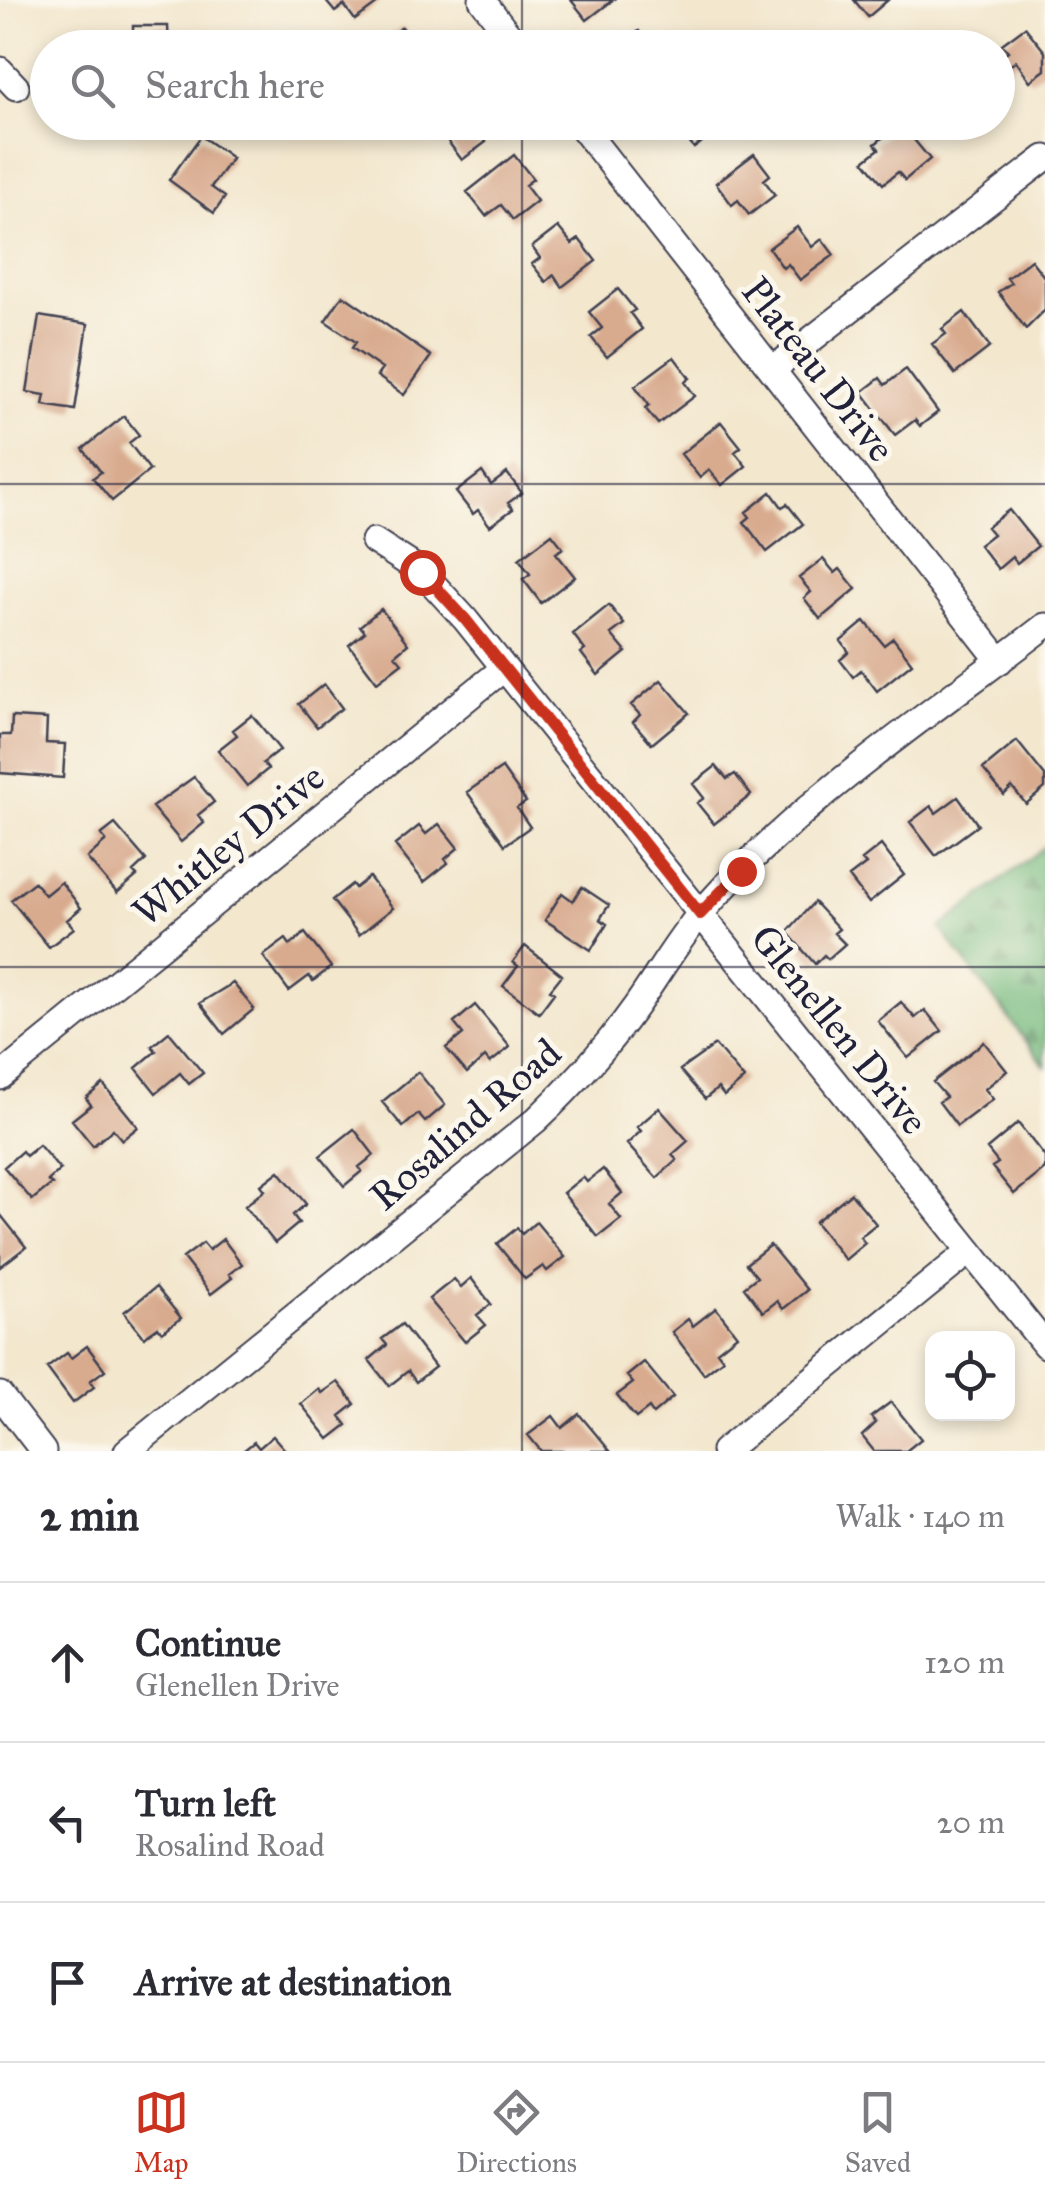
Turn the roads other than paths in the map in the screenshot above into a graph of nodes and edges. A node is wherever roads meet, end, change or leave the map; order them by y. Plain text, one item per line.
1 (482, 0) edge
2 (506, 30) edge
3 (592, 140) edge
4 (1045, 158) edge
5 (772, 370) junction
6 (374, 541) dead end
7 (1045, 626) edge
8 (1000, 661) junction
9 (504, 669) junction
10 (700, 914) junction
11 (0, 1077) edge
12 (970, 1251) junction
13 (1045, 1345) edge
14 (0, 1395) edge
15 (43, 1451) edge
16 (127, 1451) edge
17 (724, 1451) edge

1 - 2 street
3 - 5 street, Plateau Drive
4 - 5 street
5 - 8 street, Plateau Drive
6 - 9 street, Glenellen Drive
7 - 8 street, Rosalind Road
8 - 10 street, Rosalind Road
9 - 10 street, Glenellen Drive
9 - 11 street, Whitley Drive
10 - 12 street, Glenellen Drive
10 - 16 street, Rosalind Road
12 - 13 street, Glenellen Drive
12 - 17 street
14 - 15 street

